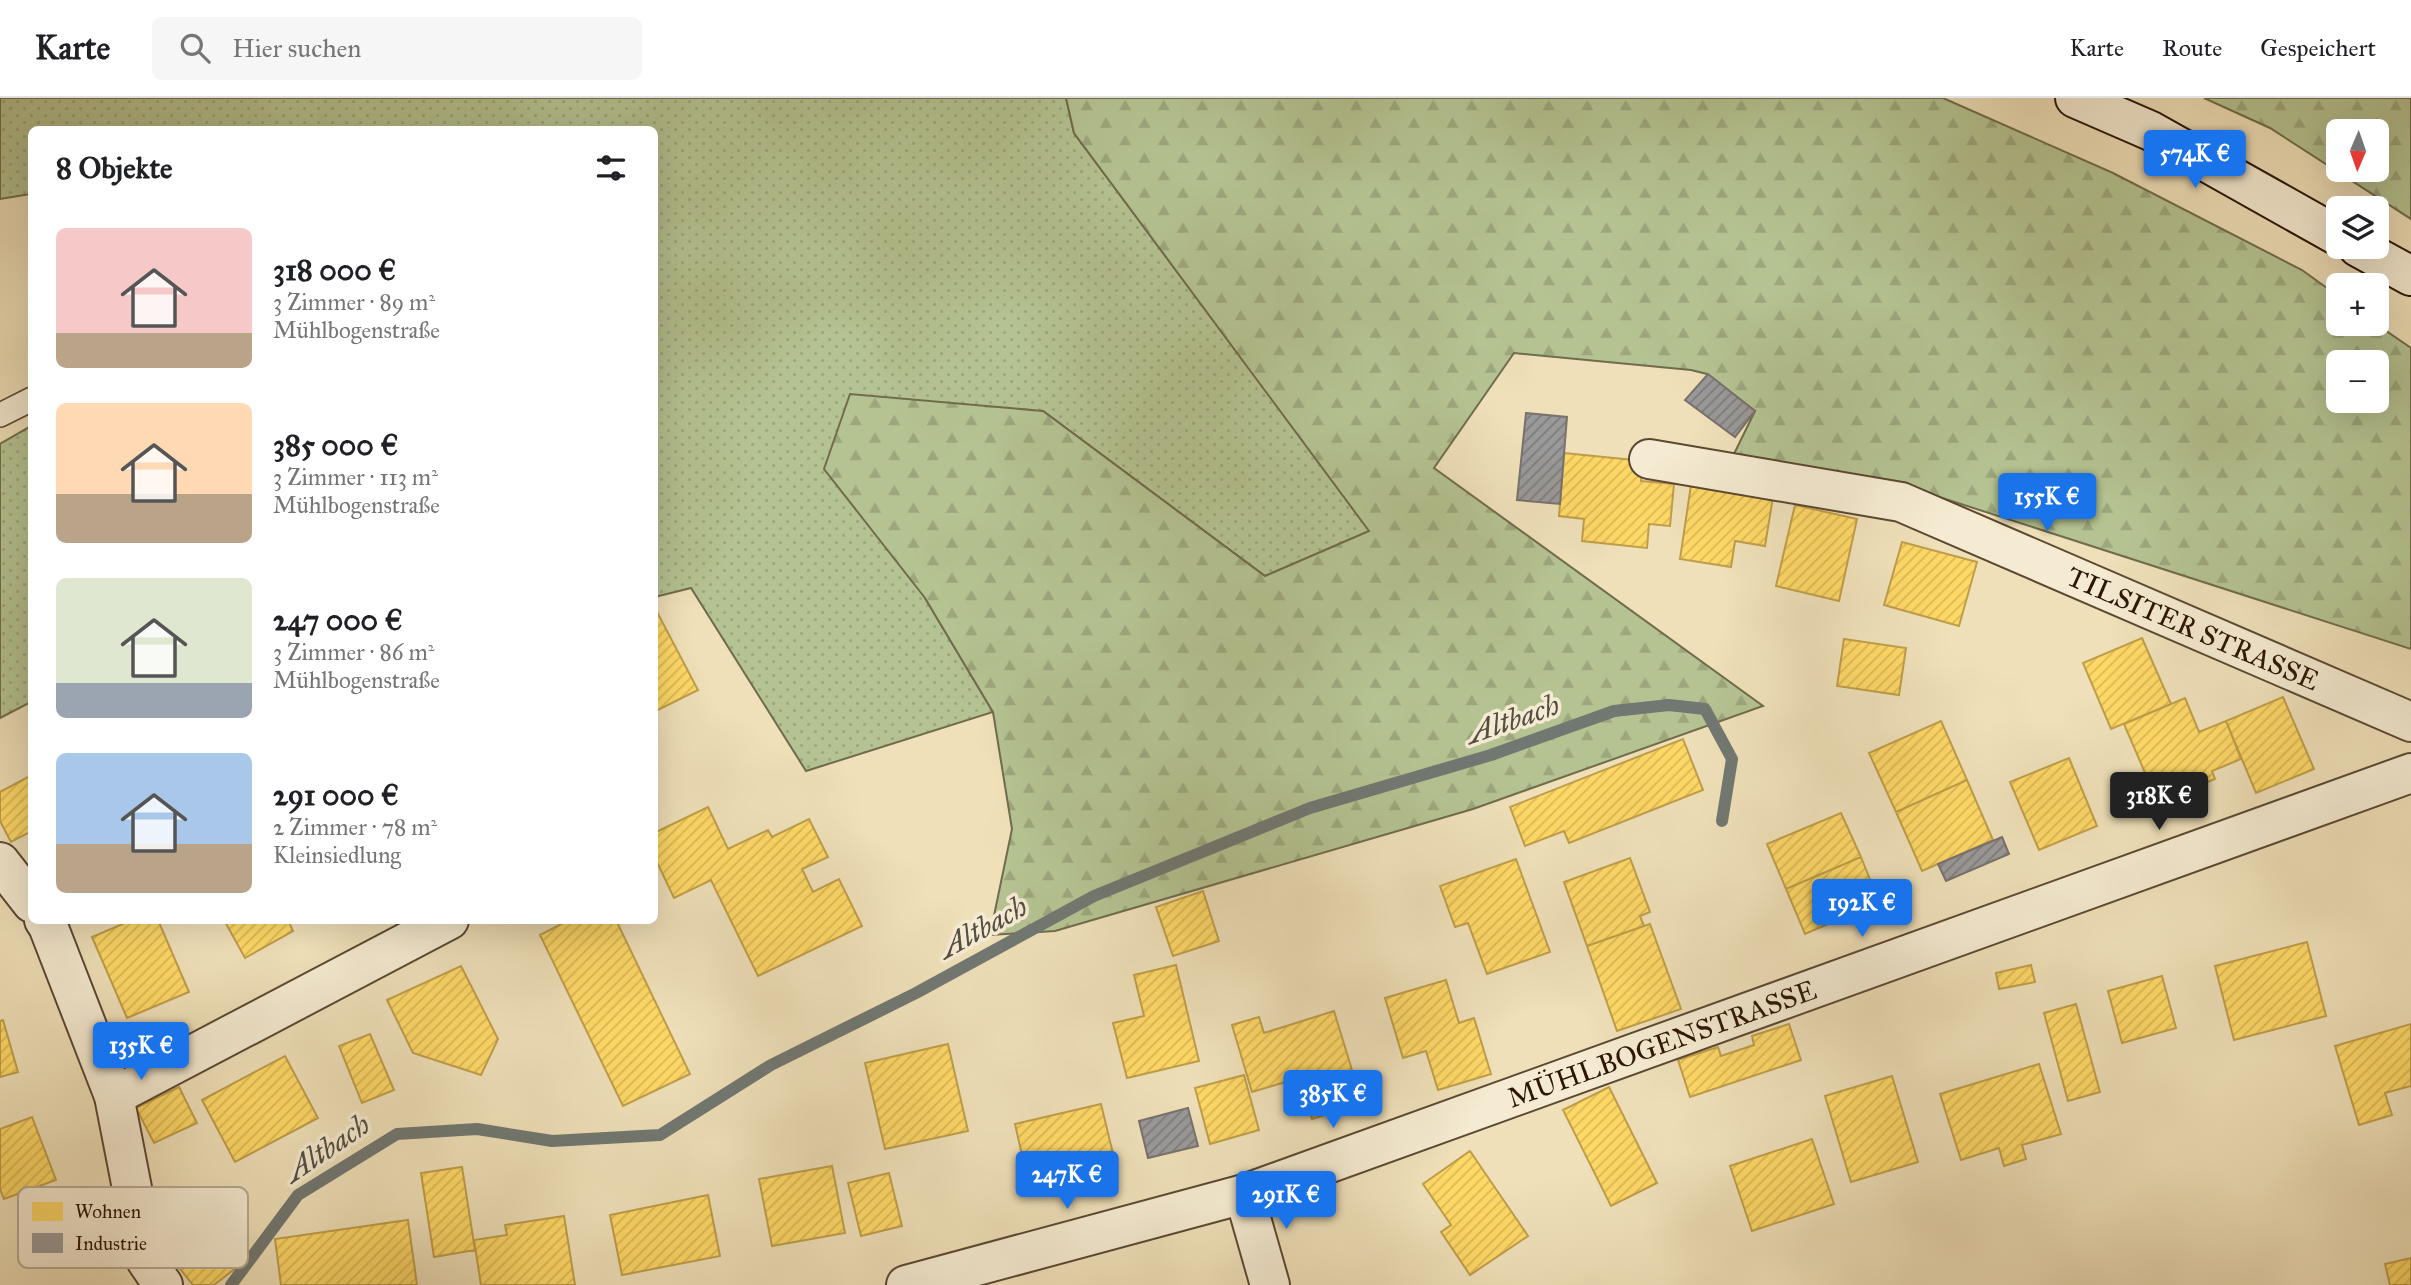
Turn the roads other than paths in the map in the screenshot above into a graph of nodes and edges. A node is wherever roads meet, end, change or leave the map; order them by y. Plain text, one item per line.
1 (2075, 98) edge
2 (2326, 229) edge
3 (2380, 259) edge
4 (2411, 276) edge
5 (28, 400) edge
6 (0, 415) edge
7 (1649, 459) dead end
8 (2411, 722) edge
9 (2411, 773) edge
10 (0, 862) edge
11 (28, 898) edge
12 (47, 924) edge
13 (441, 924) edge
14 (114, 1096) junction
15 (132, 1187) edge
16 (1244, 1194) junction
17 (151, 1268) edge
18 (163, 1285) edge
19 (906, 1285) edge
20 (1270, 1285) edge

1 - 2 street
3 - 4 street
5 - 6 lane
7 - 8 street, TILSITER STRASSE
9 - 16 street, MÜHLBOGENSTRASSE
10 - 11 street
12 - 14 street
13 - 14 street
14 - 15 street
16 - 19 street, MÜHLBOGENSTRASSE
16 - 20 street
17 - 18 street

